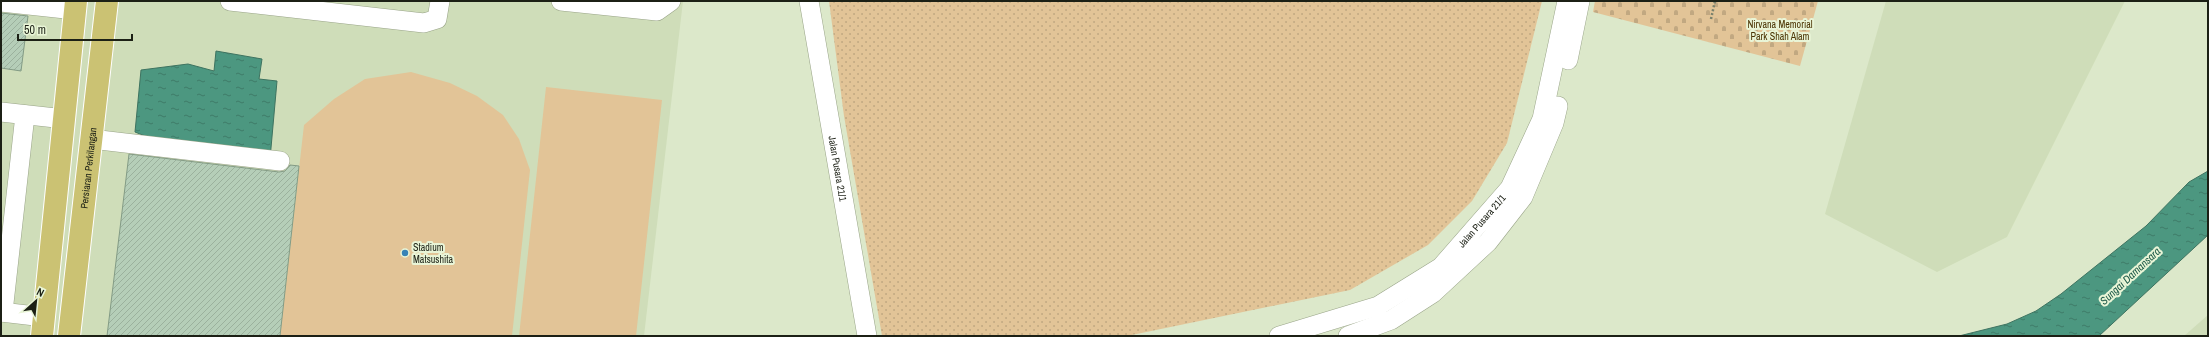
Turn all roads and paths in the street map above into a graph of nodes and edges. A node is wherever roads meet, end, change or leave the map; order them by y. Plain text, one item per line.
1 (107, 1) edge
2 (230, 1) edge
3 (440, 1) edge
4 (561, 1) edge
5 (671, 1) edge
6 (809, 1) edge
7 (1566, 1) edge
8 (1580, 1) edge
9 (1715, 1) edge
10 (1, 2) edge
11 (76, 6) edge
12 (1711, 19) dead end
13 (1, 112) edge
14 (25, 114) junction
15 (65, 119) junction
16 (90, 139) junction
17 (280, 161) dead end
18 (2, 312) edge
19 (43, 326) edge
20 (69, 336) edge
21 (867, 336) edge
22 (1279, 336) edge
23 (1348, 336) edge

1 - 16 main road, Persiaran Perkilangan
2 - 3 street
4 - 5 street
6 - 21 street, Jalan Pusara 21/1
7 - 22 street, Jalan Pusara 21/1
8 - 23 street, Jalan Pusara 21/1
9 - 12 path
10 - 11 street
11 - 15 main road
13 - 14 street
14 - 15 street
14 - 18 street
15 - 19 main road
16 - 17 street
16 - 20 main road, Persiaran Perkilangan
18 - 19 street

